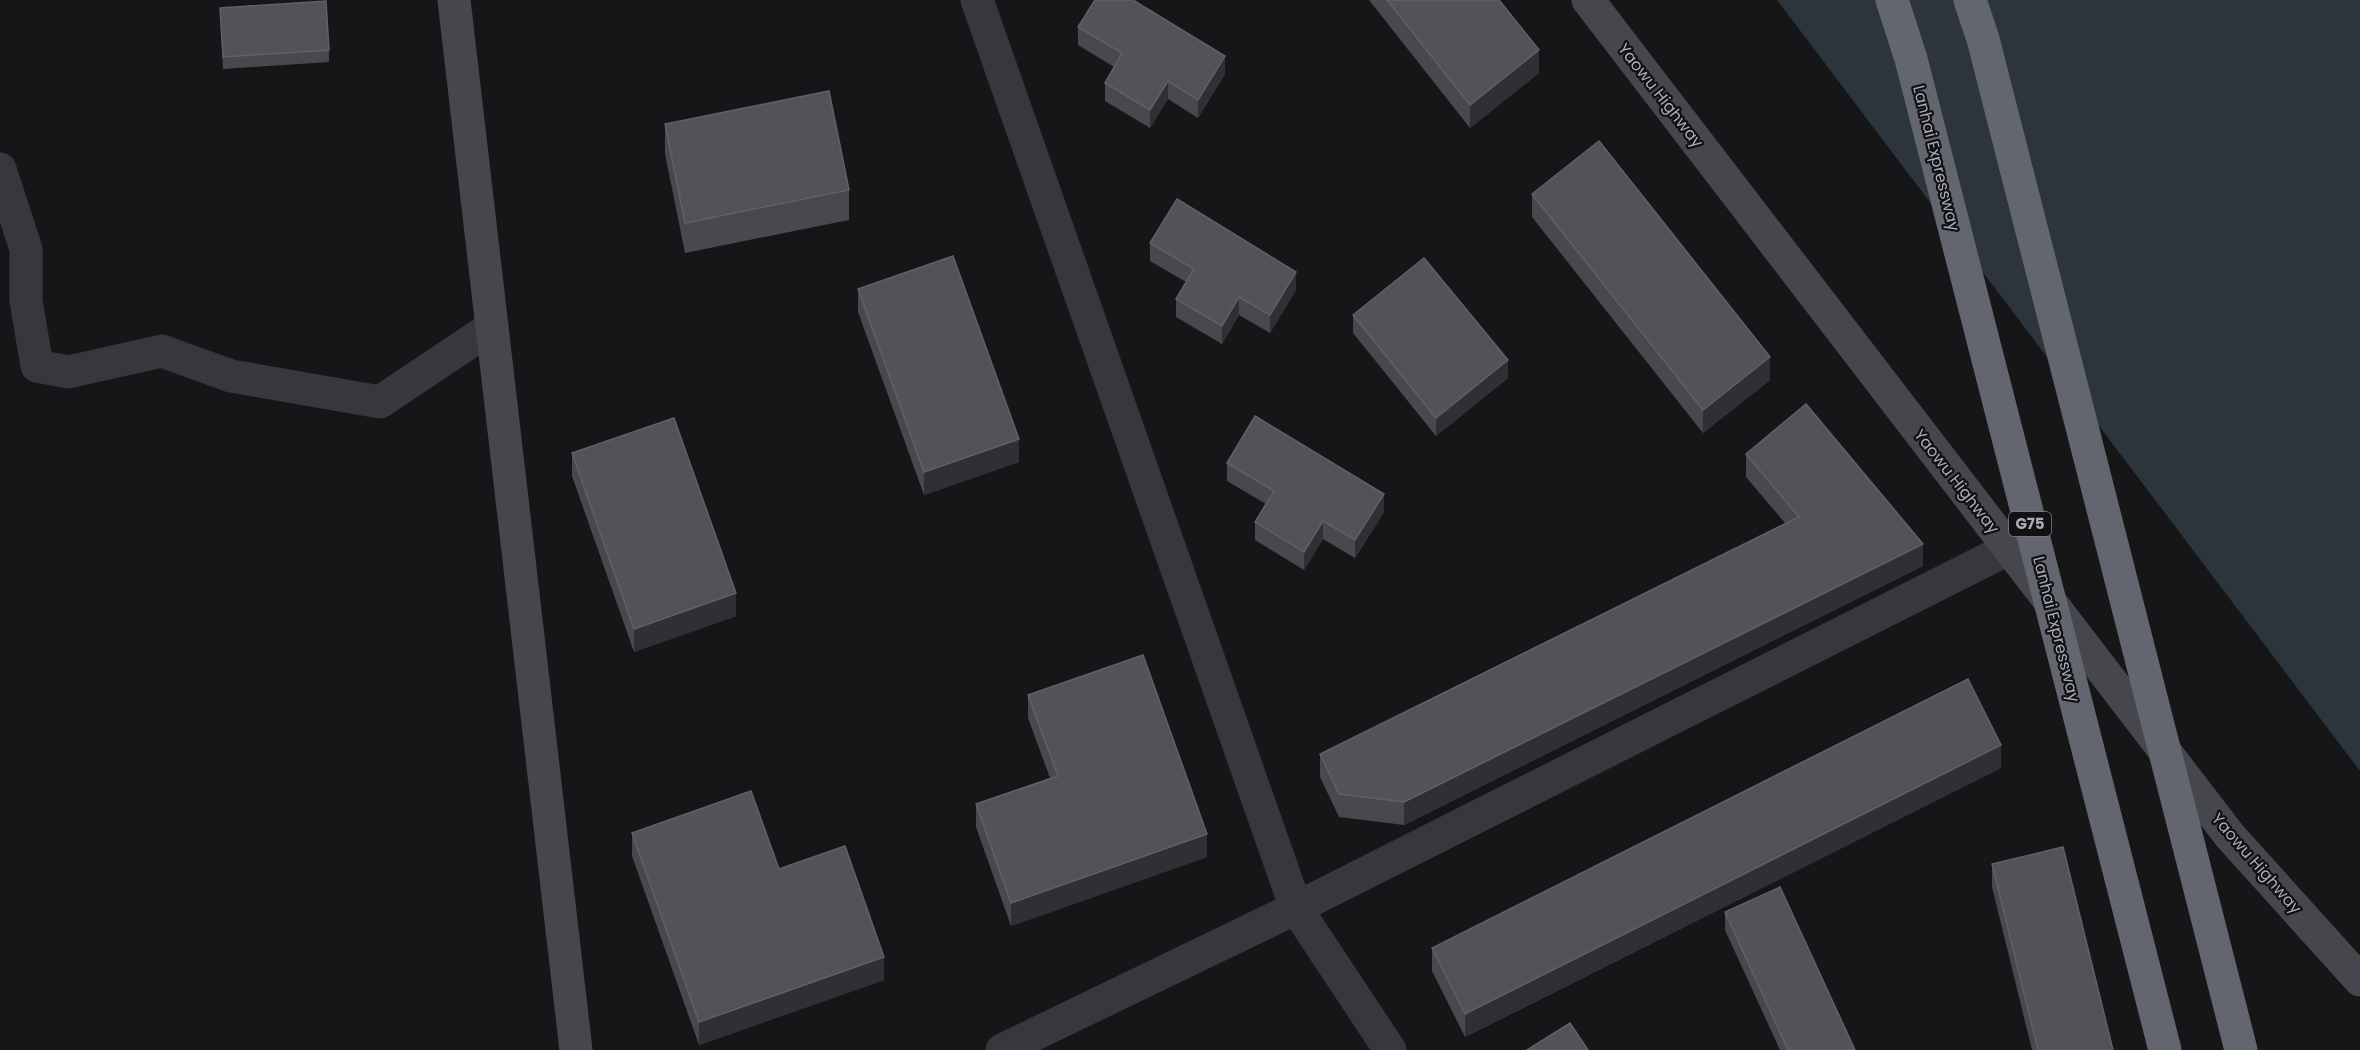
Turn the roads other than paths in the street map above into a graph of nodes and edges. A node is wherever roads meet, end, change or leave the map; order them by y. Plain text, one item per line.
1 (454, 0) edge
2 (977, 0) edge
3 (1588, 0) edge
4 (1892, 0) edge
5 (1970, 0) edge
6 (0, 169) edge
7 (492, 327) junction
8 (2010, 548) junction
9 (1296, 908) junction
10 (2360, 980) edge
11 (576, 1050) edge
12 (1002, 1050) edge
13 (1390, 1050) edge
14 (2165, 1050) edge
15 (2241, 1050) edge

1 - 7 main road
2 - 9 street
3 - 8 main road, Yaowu Highway
4 - 14 highway, Lanhai Expressway / G75
5 - 15 highway
6 - 7 street
7 - 11 main road
8 - 9 street
8 - 10 main road, Yaowu Highway
9 - 12 street
9 - 13 street

